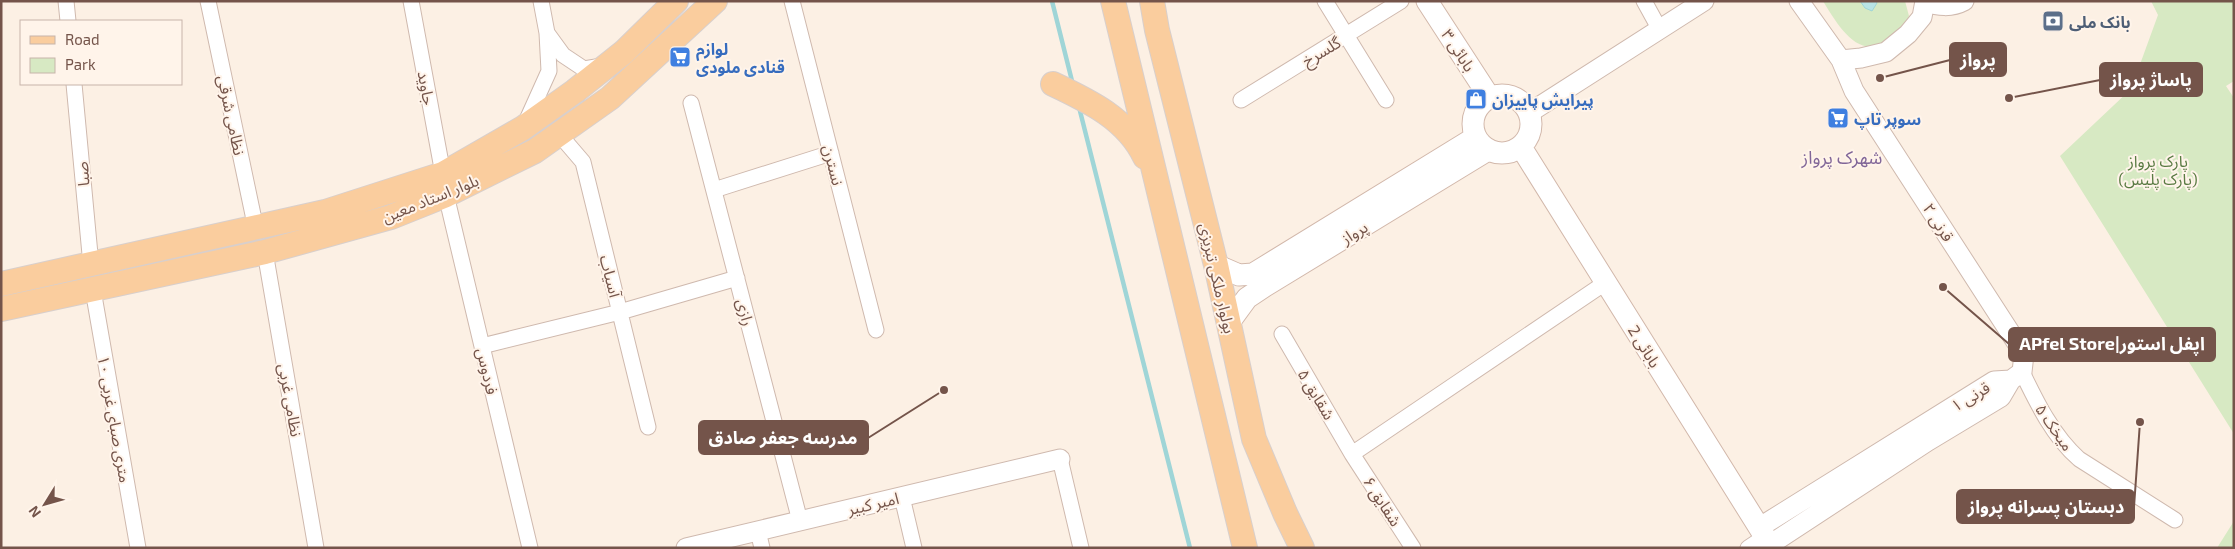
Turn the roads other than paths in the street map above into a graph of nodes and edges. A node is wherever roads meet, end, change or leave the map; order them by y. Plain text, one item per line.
1 (66, 1) edge
2 (208, 1) edge
3 (411, 1) edge
4 (541, 1) edge
5 (676, 1) edge
6 (715, 1) edge
7 (792, 1) edge
8 (1113, 1) edge
9 (1152, 1) edge
10 (1325, 1) edge
11 (1401, 1) edge
12 (1427, 1) edge
13 (1644, 1) edge
14 (1704, 1) edge
15 (1799, 1) edge
16 (1964, 1) edge
17 (1925, 2) edge
18 (68, 20) edge
19 (1660, 30) junction
20 (547, 33) junction
21 (1346, 35) junction
22 (1841, 60) junction
23 (608, 65) junction
24 (1053, 84) dead end
25 (74, 85) edge
26 (1490, 98) junction
27 (1241, 100) dead end
28 (1386, 100) dead end
29 (692, 103) dead end
30 (1529, 113) junction
31 (523, 128) junction
32 (559, 134) junction
33 (1482, 143) junction
34 (1521, 146) junction
35 (831, 153) junction
36 (1155, 180) junction
37 (445, 185) junction
38 (714, 190) junction
39 (256, 229) junction
40 (265, 252) junction
41 (91, 265) junction
42 (1216, 265) junction
43 (1, 274) edge
44 (737, 278) junction
45 (1605, 283) junction
46 (1, 284) edge
47 (93, 290) junction
48 (1, 309) edge
49 (620, 312) junction
50 (1, 319) edge
51 (1228, 324) junction
52 (876, 330) dead end
53 (1282, 334) dead end
54 (482, 346) junction
55 (2016, 376) junction
56 (648, 427) dead end
57 (1352, 454) junction
58 (1060, 459) joint
59 (902, 496) junction
60 (2176, 520) dead end
61 (800, 521) junction
62 (760, 539) edge
63 (1769, 541) edge
64 (691, 547) edge
65 (138, 548) edge
66 (316, 548) edge
67 (530, 548) edge
68 (914, 548) edge
69 (1081, 548) edge
70 (1245, 548) edge
71 (1302, 548) edge
72 (1413, 548) edge
73 (1748, 548) edge

1 - 18 street
2 - 39 street, نظامی شرقی
3 - 37 street, جاوید
4 - 20 street
5 - 23 main road, بلوار استاد معین
6 - 32 main road, بلوار استاد معین
7 - 35 street, نسترن
8 - 36 main road
9 - 42 main road, بولوار ملکی تبریزی
10 - 21 street
11 - 21 street, گلسرخ
12 - 26 main road, بابائی ۳
13 - 19 street
14 - 19 street
15 - 22 street, قرنی ۲
16 - 17 street
17 - 22 street
19 - 30 street
20 - 23 street
20 - 31 street
21 - 27 street, گلسرخ
21 - 28 street
22 - 55 street, قرنی ۲
23 - 31 main road, بلوار استاد معین
24 - 36 main road
25 - 41 street, صبا
26 - 30 main road
26 - 33 main road
29 - 38 street, رازی
30 - 34 main road
31 - 37 main road, بلوار استاد معین
32 - 37 main road, بلوار استاد معین
32 - 49 street, آسیاب
33 - 34 main road
33 - 42 main road, پرواز
33 - 51 main road, پرواز
34 - 45 main road, بابائی 2
35 - 38 street
35 - 52 street, نسترن
36 - 70 main road
37 - 39 main road, بلوار استاد معین
37 - 40 main road, بلوار استاد معین
37 - 54 street, فردوس
38 - 44 street, رازی
39 - 41 main road, بلوار استاد معین
40 - 47 main road, بلوار استاد معین
40 - 66 street, نظامی غربی
41 - 43 main road
41 - 46 main road
42 - 51 main road, بولوار ملکی تبریزی
44 - 49 street
44 - 61 street, رازی
45 - 57 street
45 - 63 main road, بابائی 2
47 - 48 main road
47 - 50 main road
47 - 65 street, ۱۰ متری صبای غربی
49 - 54 street
49 - 56 street, آسیاب
51 - 71 main road, بولوار ملکی تبریزی
53 - 57 street, شقایق ۵
54 - 67 street, فردوس
55 - 60 street, میخک ۵
55 - 63 street, قرنی ۱
57 - 72 street, شقایق ۶
58 - 59 street, امیر کبیر
58 - 69 street
59 - 61 street, امیر کبیر
59 - 68 street
61 - 62 street, امیر کبیر
62 - 64 street, امیر کبیر
63 - 73 street

